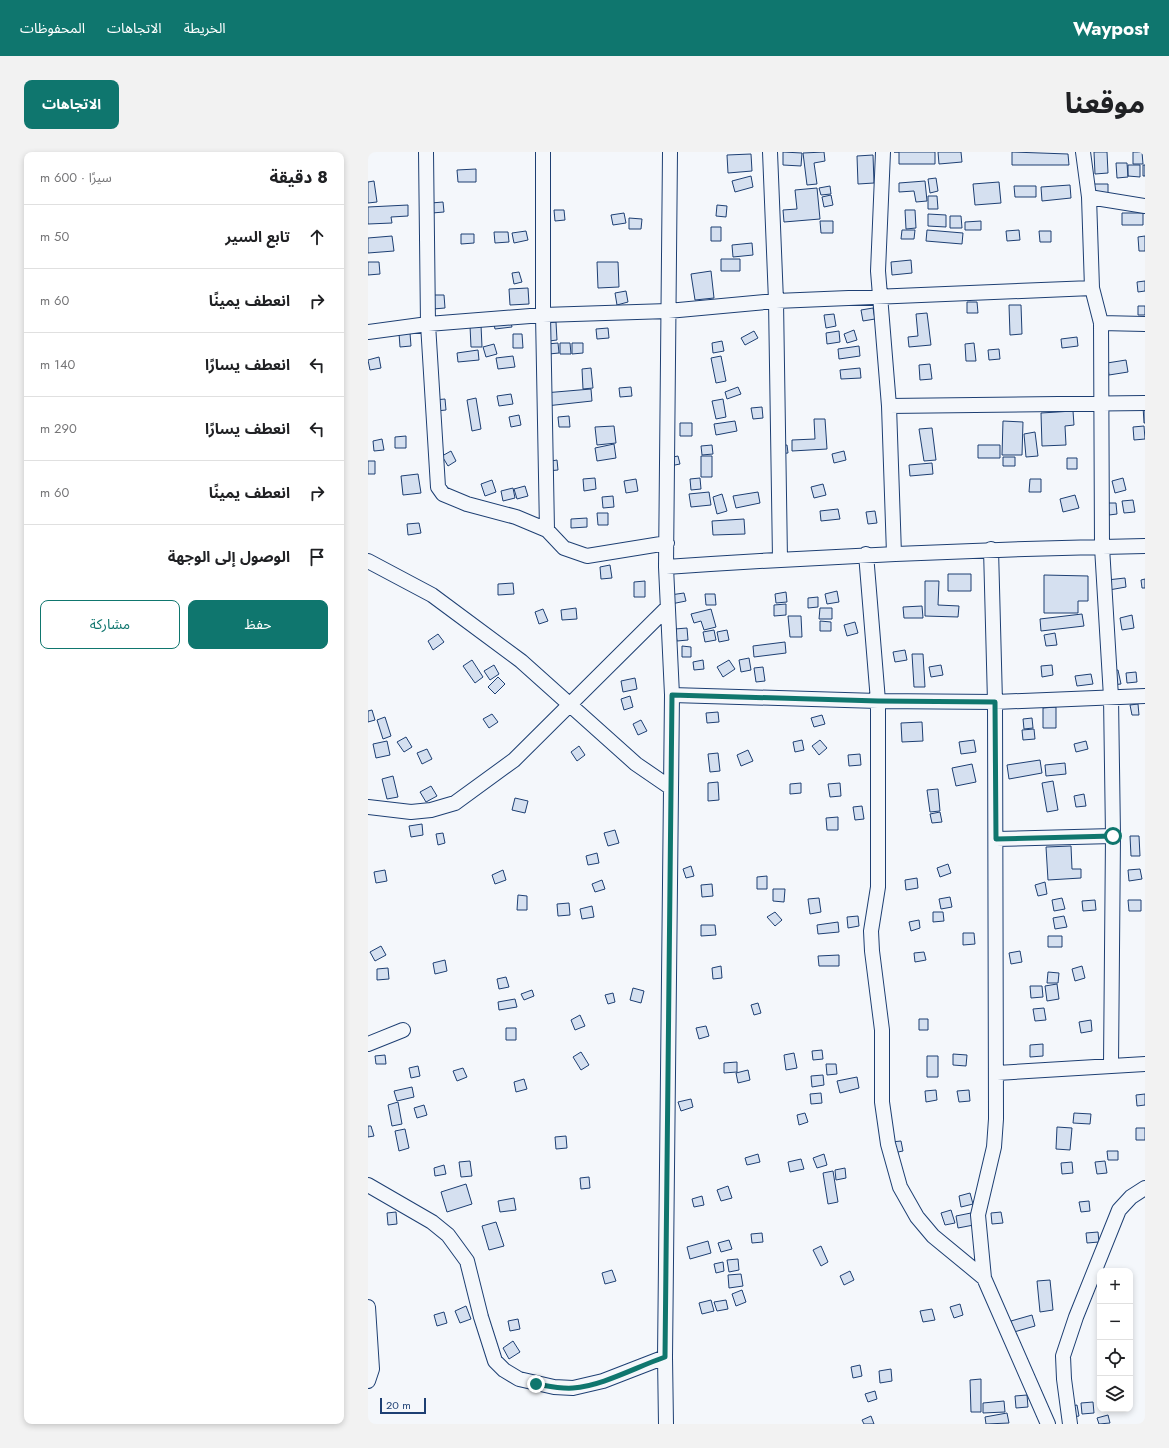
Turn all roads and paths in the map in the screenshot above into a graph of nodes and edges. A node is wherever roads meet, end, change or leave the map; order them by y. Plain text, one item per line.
1 (426, 152) edge
2 (543, 152) edge
3 (670, 152) edge
4 (770, 152) edge
5 (883, 152) edge
6 (1083, 152) edge
7 (1089, 197) junction
8 (1145, 206) edge
9 (1092, 288) junction
10 (879, 296) junction
11 (776, 301) junction
12 (668, 311) junction
13 (543, 315) junction
14 (1101, 323) junction
15 (428, 324) junction
16 (1145, 324) edge
17 (368, 332) edge
18 (1100, 402) junction
19 (1145, 403) edge
20 (889, 406) junction
21 (547, 530) junction
22 (667, 543) junction
23 (1145, 546) edge
24 (1102, 547) junction
25 (991, 549) junction
26 (866, 554) junction
27 (894, 554) junction
28 (780, 559) junction
29 (368, 561) edge
30 (666, 567) junction
31 (667, 608) junction
32 (672, 695) junction
33 (1145, 696) edge
34 (1111, 697) junction
35 (878, 701) junction
36 (995, 702) junction
37 (570, 706) junction
38 (671, 788) junction
39 (368, 807) edge
40 (1113, 836) junction
41 (996, 839) junction
42 (403, 1030) dead end
43 (368, 1044) edge
44 (1145, 1064) edge
45 (1111, 1065) junction
46 (997, 1073) junction
47 (368, 1185) edge
48 (1145, 1188) edge
49 (984, 1278) junction
50 (368, 1307) edge
51 (665, 1357) junction
52 (368, 1381) edge
53 (666, 1424) edge
54 (1048, 1424) edge
55 (1070, 1424) edge

1 - 15 street
2 - 13 street
3 - 12 street
4 - 11 street
5 - 10 street
6 - 7 street
7 - 8 street
7 - 9 street
9 - 10 street
9 - 14 street
10 - 11 street
10 - 20 street
11 - 12 street
11 - 28 street
12 - 13 street
12 - 22 street
13 - 15 street
13 - 21 street
14 - 16 street
14 - 18 street
15 - 17 street
15 - 21 street
18 - 19 street
18 - 20 street
18 - 24 street
20 - 27 street
21 - 22 street
22 - 30 street
23 - 24 street
24 - 25 street
24 - 34 street
25 - 27 street
25 - 36 street
26 - 27 street
26 - 28 street
26 - 35 street
28 - 30 street
29 - 37 street
30 - 31 street
31 - 32 street
31 - 37 street
32 - 35 street
32 - 38 street
33 - 34 street
34 - 36 street
34 - 40 street
35 - 36 street
35 - 49 street
36 - 41 street
37 - 38 street
37 - 39 street
38 - 51 street
40 - 41 street
40 - 45 street
41 - 46 street
42 - 43 street
44 - 45 street
45 - 46 street
46 - 49 street
47 - 51 street
48 - 55 street
49 - 54 street
50 - 52 street
51 - 53 street

